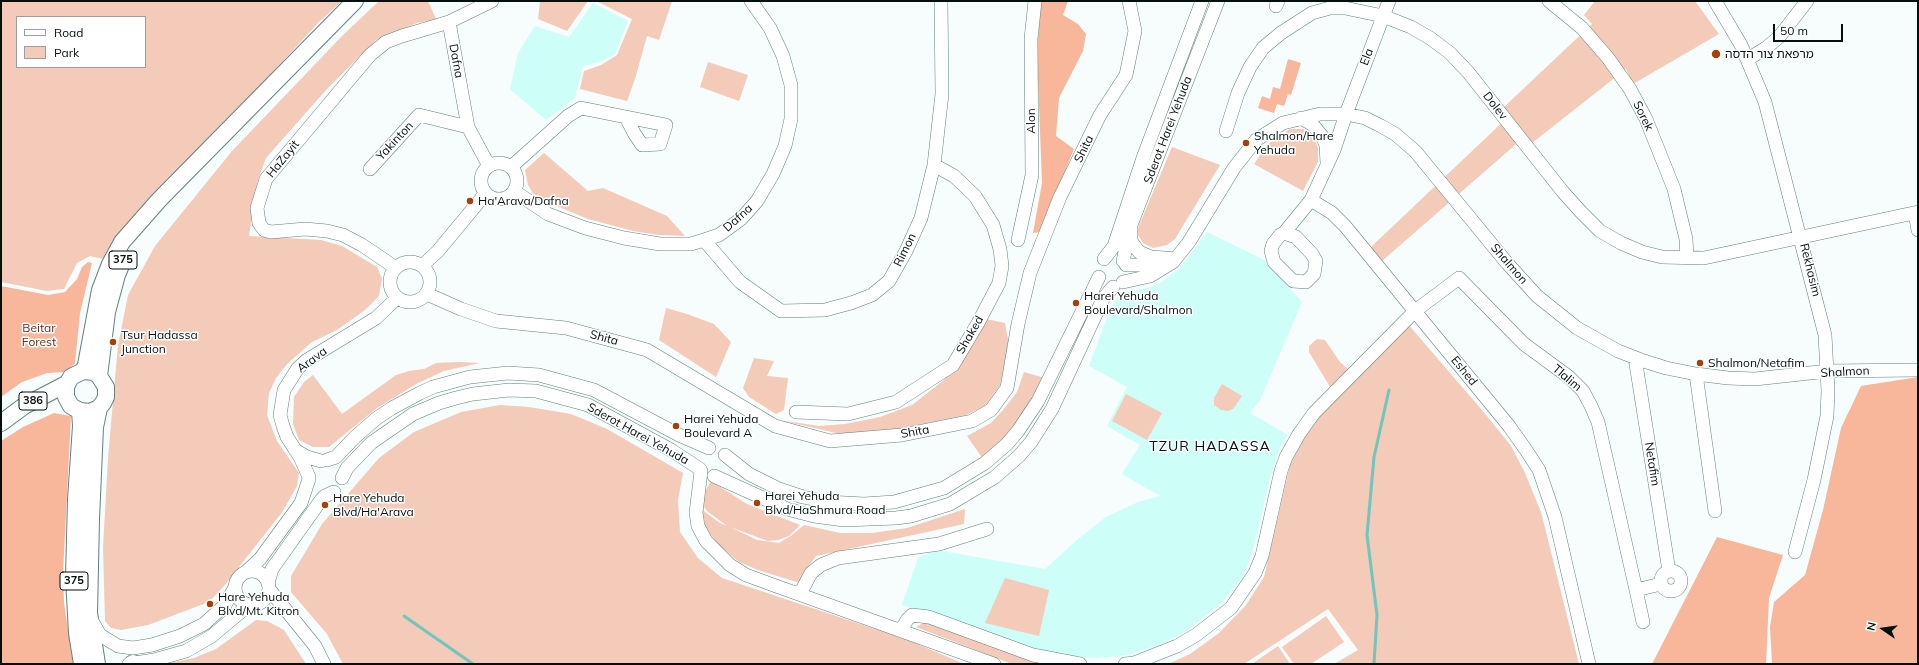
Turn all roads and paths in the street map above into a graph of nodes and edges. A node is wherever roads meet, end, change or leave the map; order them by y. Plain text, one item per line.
1 (355, 1) edge
2 (492, 1) edge
3 (751, 1) edge
4 (941, 1) edge
5 (1035, 1) edge
6 (1129, 1) edge
7 (1202, 1) edge
8 (1218, 1) edge
9 (1389, 1) edge
10 (1549, 1) edge
11 (1715, 1) edge
12 (1808, 1) edge
13 (1383, 16) junction
14 (449, 22) junction
15 (1748, 59) junction
16 (1346, 114) junction
17 (626, 117) dead end
18 (1301, 118) junction
19 (468, 127) junction
20 (1226, 131) dead end
21 (195, 164) junction
22 (934, 165) junction
23 (1327, 165) junction
24 (489, 166) junction
25 (511, 167) junction
26 (370, 169) dead end
27 (514, 191) junction
28 (486, 193) junction
29 (1311, 200) junction
30 (1916, 213) edge
31 (1131, 225) junction
32 (1918, 230) edge
33 (1290, 235) dead end
34 (1801, 237) junction
35 (704, 240) junction
36 (1018, 240) dead end
37 (1189, 242) junction
38 (1169, 258) junction
39 (1687, 258) junction
40 (1104, 259) junction
41 (1124, 263) junction
42 (422, 266) junction
43 (396, 268) junction
44 (1099, 277) junction
45 (1118, 284) junction
46 (427, 294) junction
47 (397, 298) junction
48 (1415, 311) junction
49 (1636, 358) junction
50 (1918, 370) edge
51 (83, 371) junction
52 (1828, 371) junction
53 (1696, 374) junction
54 (100, 376) junction
55 (68, 383) junction
56 (74, 406) junction
57 (99, 408) junction
58 (796, 412) dead end
59 (1, 424) edge
60 (709, 448) junction
61 (295, 450) junction
62 (725, 455) junction
63 (324, 460) junction
64 (707, 473) junction
65 (309, 478) junction
66 (342, 478) junction
67 (334, 492) junction
68 (1715, 511) dead end
69 (987, 528) dead end
70 (1795, 552) dead end
71 (247, 571) junction
72 (1669, 571) junction
73 (1661, 584) junction
74 (268, 586) junction
75 (234, 589) junction
76 (1636, 590) junction
77 (800, 594) junction
78 (257, 604) junction
79 (89, 613) junction
80 (287, 613) junction
81 (1643, 622) dead end
82 (902, 630) junction
83 (86, 664) edge
84 (131, 664) edge
85 (324, 664) edge
86 (994, 664) edge
87 (1080, 664) edge
88 (1125, 664) edge
89 (1589, 664) edge

1 - 21 main road, 375
2 - 14 street
3 - 35 street, Dafna
4 - 22 street, Rimon
5 - 36 street, Alon
6 - 46 street, Shita
7 - 40 street, Sderot Harei Yehuda
8 - 31 street, Sderot Harei Yehuda
9 - 13 street, Ela
10 - 39 street, Sorek
11 - 15 street, Rekhasim
12 - 15 street
13 - 16 street, Ela
13 - 20 street, Dolev
13 - 39 street, Dolev
14 - 19 street, Dafna
14 - 43 street, HaZayit
15 - 34 street, Rekhasim
16 - 18 street, Shalmon
16 - 23 street
16 - 49 street, Shalmon
17 - 25 street
18 - 23 street
18 - 37 street, Shalmon
19 - 24 street, Dafna
19 - 26 street, Yakinton
21 - 51 main road, 375
21 - 54 main road, 375
22 - 35 street, Rimon
22 - 58 street, Shaked
23 - 29 street
24 - 25 street
24 - 28 street
25 - 27 street
27 - 28 street
27 - 35 street, Dafna
28 - 42 street
29 - 33 street
29 - 48 street, Eshed
30 - 32 street
30 - 34 street, Dolev
31 - 38 street
31 - 41 street, Sderot Harei Yehuda
34 - 39 street, Dolev
34 - 52 street, Rekhasim
37 - 38 street, Shalmon
37 - 45 street, Shalmon
38 - 41 street, Shalmon
40 - 41 street
40 - 44 street, Sderot Harei Yehuda
41 - 45 street, Sderot Harei Yehuda
42 - 43 street
42 - 46 street
43 - 47 street
44 - 45 street
44 - 62 street, Sderot Harei Yehuda
45 - 64 street, Sderot Harei Yehuda
46 - 47 street
47 - 61 street, Arava
48 - 76 street, Tlalim
48 - 88 street
48 - 89 street, Eshed
49 - 53 street, Shalmon
49 - 72 street, Netafim
50 - 52 street, Shalmon
51 - 54 main road
51 - 55 main road
52 - 53 street, Shalmon
52 - 70 street, Rekhasim
53 - 68 street
54 - 57 main road, 375
55 - 56 main road, 375
55 - 59 main road, 386
56 - 57 main road
56 - 59 main road, 386
56 - 83 main road, 375
57 - 79 main road, 375
60 - 62 street
60 - 63 street, Sderot Harei Yehuda
60 - 64 street
61 - 63 street
61 - 65 street, Arava
62 - 64 street
63 - 65 street
63 - 66 street
64 - 66 street, Sderot Harei Yehuda
64 - 77 street
65 - 67 street
65 - 71 street
66 - 67 street
67 - 74 street
69 - 77 street
71 - 74 street
71 - 75 street
72 - 73 street
72 - 73 street
73 - 76 street
74 - 78 street
74 - 80 street
75 - 78 street
75 - 79 street
76 - 81 street, Tlalim
77 - 82 street
78 - 80 street
78 - 84 street
79 - 83 main road, 375
80 - 85 street
82 - 86 street
82 - 87 street

